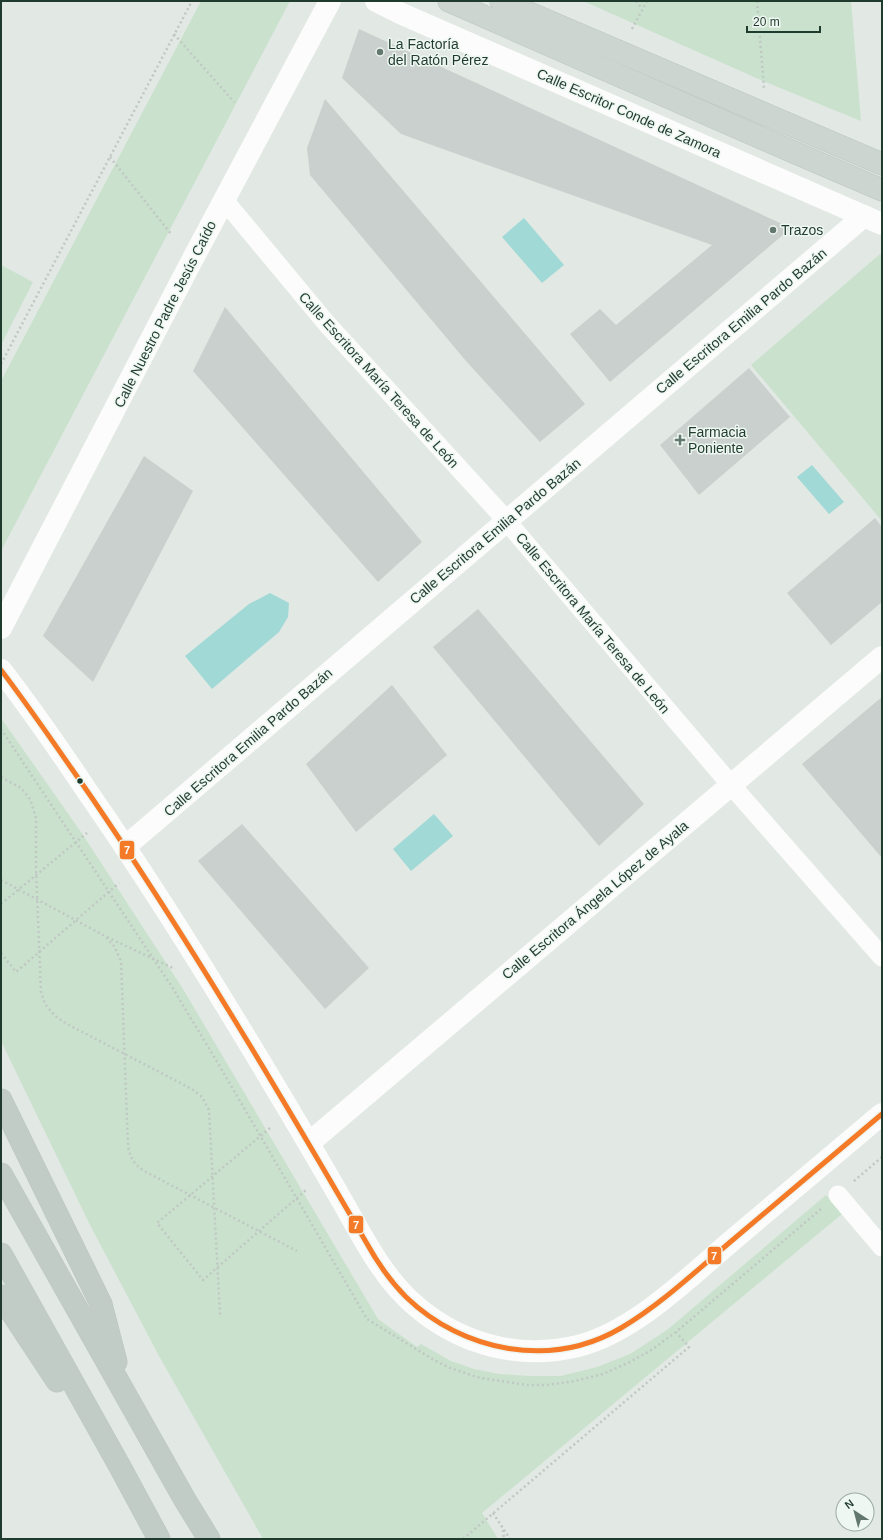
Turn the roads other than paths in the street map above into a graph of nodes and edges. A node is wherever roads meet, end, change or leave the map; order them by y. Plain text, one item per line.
1 (330, 1) edge
2 (376, 1) edge
3 (449, 1) edge
4 (501, 1) edge
5 (882, 164) edge
6 (882, 190) edge
7 (224, 200) junction
8 (873, 220) edge
9 (507, 521) junction
10 (1, 628) edge
11 (882, 657) edge
12 (1, 670) edge
13 (731, 785) junction
14 (126, 846) junction
15 (882, 957) edge
16 (1, 1100) edge
17 (882, 1114) edge
18 (309, 1143) junction
19 (1, 1174) edge
20 (838, 1195) road end
21 (882, 1247) edge
22 (1, 1254) edge
23 (1, 1296) edge
24 (124, 1392) junction
25 (119, 1465) junction
26 (159, 1539) edge
27 (209, 1539) edge

1 - 7 street, Calle Nuestro Padre Jesús Caído
2 - 8 street, Calle Escritor Conde de Zamora
3 - 6 main road, Calle Escritor Conde de Zamora
4 - 5 main road
7 - 9 street, Calle Escritora María Teresa de León
7 - 10 street, Calle Nuestro Padre Jesús Caído
8 - 9 street, Calle Escritora Emilia Pardo Bazán
9 - 13 street, Calle Escritora María Teresa de León
9 - 14 street, Calle Escritora Emilia Pardo Bazán
11 - 13 street, Calle Escritora Ángela López de Ayala
12 - 14 street
13 - 15 street, Calle Escritora María Teresa de León
13 - 18 street, Calle Escritora Ángela López de Ayala
14 - 18 street
16 - 24 highway
17 - 18 street
19 - 24 highway
20 - 21 street
22 - 25 highway
23 - 25 highway
24 - 27 highway
25 - 26 highway

